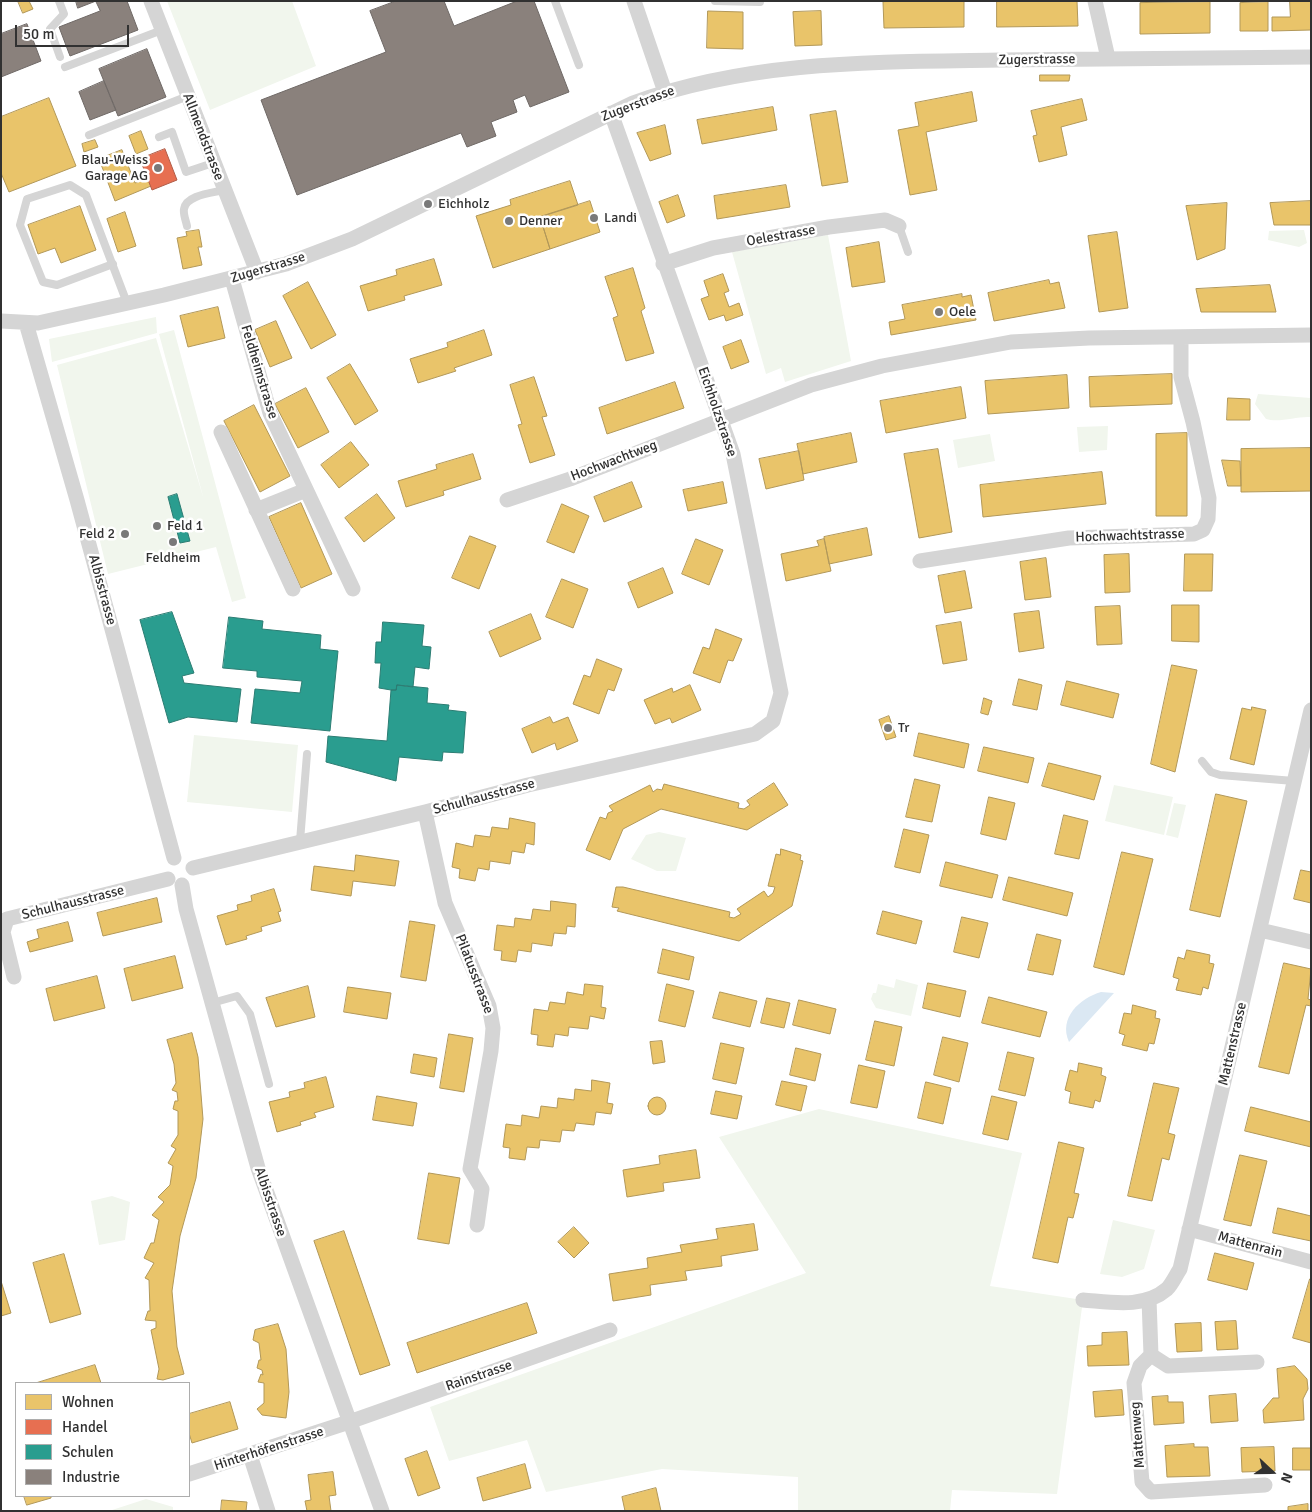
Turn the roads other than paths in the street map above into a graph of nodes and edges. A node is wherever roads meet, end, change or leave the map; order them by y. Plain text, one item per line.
1 (59, 1) edge
2 (151, 1) edge
3 (554, 1) edge
4 (634, 1) edge
5 (715, 1) edge
6 (1095, 1) edge
7 (760, 2) edge
8 (162, 30) junction
9 (60, 57) dead end
10 (1311, 57) edge
11 (1108, 58) junction
12 (579, 65) dead end
13 (66, 67) dead end
14 (664, 92) junction
15 (188, 96) junction
16 (611, 113) junction
17 (89, 135) dead end
18 (159, 137) dead end
19 (213, 163) junction
20 (224, 190) junction
21 (187, 226) dead end
22 (899, 226) joint
23 (908, 252) dead end
24 (113, 264) junction
25 (663, 264) junction
26 (257, 272) junction
27 (232, 279) junction
28 (127, 303) junction
29 (1, 321) edge
30 (26, 323) junction
31 (1311, 335) edge
32 (1181, 337) junction
33 (720, 420) junction
34 (221, 432) dead end
35 (306, 490) junction
36 (506, 500) dead end
37 (256, 510) junction
38 (920, 561) dead end
39 (293, 589) dead end
40 (353, 589) dead end
41 (1311, 710) edge
42 (773, 721) joint
43 (1308, 735) edge
44 (307, 754) dead end
45 (1202, 761) dead end
46 (1294, 781) junction
47 (425, 812) junction
48 (300, 841) junction
49 (174, 858) junction
50 (193, 868) junction
51 (175, 882) junction
52 (1260, 930) junction
53 (1311, 942) edge
54 (14, 977) dead end
55 (212, 1003) junction
56 (269, 1084) dead end
57 (477, 1225) dead end
58 (1189, 1229) junction
59 (1311, 1262) edge
60 (1149, 1299) junction
61 (1083, 1300) dead end
62 (610, 1330) dead end
63 (1151, 1355) junction
64 (1257, 1362) dead end
65 (348, 1422) junction
66 (250, 1456) junction
67 (190, 1474) edge
68 (1265, 1485) dead end
69 (268, 1511) edge
70 (382, 1511) edge

1 - 9 lane
2 - 8 street, Allmendstrasse
3 - 12 lane
4 - 14 street
5 - 7 lane
6 - 11 street
8 - 13 lane
8 - 15 street, Allmendstrasse
10 - 11 street, Zugerstrasse
11 - 14 street, Zugerstrasse
14 - 16 street, Zugerstrasse
15 - 17 lane
15 - 19 street, Allmendstrasse
16 - 25 street, Eichholzstrasse
16 - 26 street, Zugerstrasse
18 - 19 lane
19 - 20 street, Allmendstrasse
20 - 21 lane
20 - 26 street, Allmendstrasse
22 - 23 lane
22 - 25 street, Oelestrasse
24 - 24 lane
24 - 28 lane
25 - 33 street, Eichholzstrasse
26 - 27 street, Zugerstrasse
27 - 28 street, Zugerstrasse
27 - 35 street, Feldheimstrasse
28 - 30 street, Zugerstrasse
29 - 30 street, Zugerstrasse
30 - 49 street, Albisstrasse
31 - 32 street
32 - 33 street
32 - 38 street, Hochwachtstrasse
33 - 36 street, Hochwachtweg
33 - 42 street, Eichholzstrasse
34 - 37 street
35 - 37 street
35 - 40 street, Feldheimstrasse
37 - 39 street
41 - 43 street, Mattenstrasse
42 - 47 street, Schulhausstrasse
43 - 46 street, Mattenstrasse
44 - 48 lane
45 - 46 lane
46 - 52 street, Mattenstrasse
47 - 48 street, Schulhausstrasse
47 - 57 street, Pilatusstrasse
48 - 50 street, Schulhausstrasse
49 - 50 street
49 - 51 street, Albisstrasse
50 - 51 street
51 - 54 street, Schulhausstrasse
51 - 55 street, Albisstrasse
52 - 53 street
52 - 58 street, Mattenstrasse
55 - 56 lane
55 - 65 street, Albisstrasse
58 - 59 street, Mattenrain
58 - 60 street, Mattenstrasse
60 - 61 street, Mattenstrasse
60 - 63 street
62 - 65 street, Rainstrasse
63 - 64 street
63 - 68 street, Mattenweg
65 - 66 street, Hinterhöfenstrasse
65 - 70 street, Albisstrasse
66 - 67 street, Hinterhöfenstrasse
66 - 69 street

